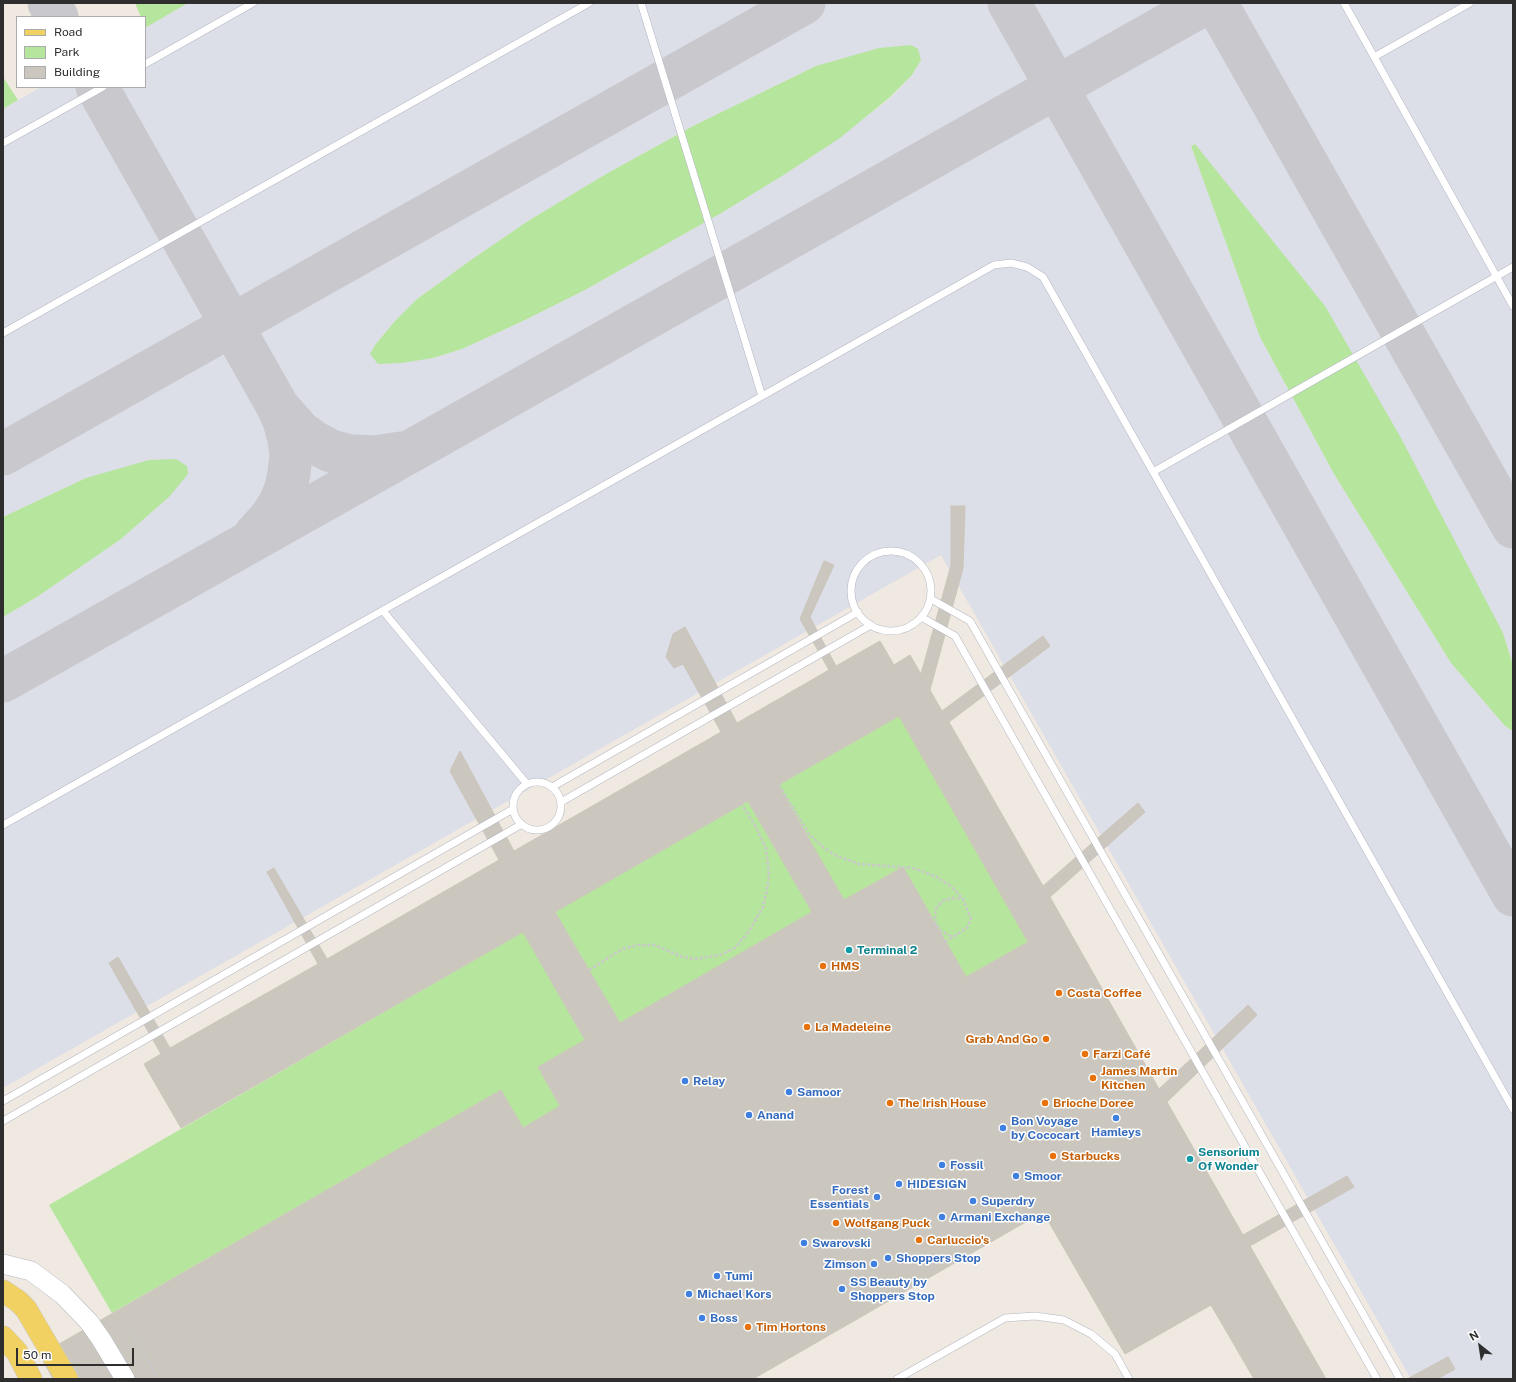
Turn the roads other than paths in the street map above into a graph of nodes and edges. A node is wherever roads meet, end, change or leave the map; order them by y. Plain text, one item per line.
1 (253, 3) edge
2 (589, 3) edge
3 (641, 3) edge
4 (1344, 3) edge
5 (1470, 3) edge
6 (1374, 57) junction
7 (146, 63) edge
8 (101, 88) edge
9 (3, 143) edge
10 (1513, 267) edge
11 (1496, 277) junction
12 (1513, 306) edge
13 (3, 333) edge
14 (762, 396) junction
15 (1153, 472) junction
16 (931, 599) junction
17 (383, 611) junction
18 (858, 612) junction
19 (921, 617) junction
20 (871, 625) junction
21 (527, 784) junction
22 (552, 787) junction
23 (561, 802) junction
24 (513, 809) junction
25 (522, 824) junction
26 (3, 825) edge
27 (3, 1101) edge
28 (1513, 1109) edge
29 (3, 1121) edge
30 (3, 1264) edge
31 (3, 1291) edge
32 (3, 1337) edge
33 (32, 1379) edge
34 (67, 1379) edge
35 (125, 1379) edge
36 (897, 1379) edge
37 (1129, 1379) edge
38 (1377, 1379) edge
39 (1400, 1379) edge

1 - 7 lane
2 - 13 lane
3 - 14 lane
4 - 6 lane
5 - 6 lane
6 - 11 lane
8 - 9 lane
10 - 11 lane
11 - 12 lane
11 - 15 lane
14 - 15 lane
14 - 17 lane
15 - 28 lane
16 - 18 lane
16 - 19 lane
16 - 39 lane
17 - 21 lane
17 - 26 lane
18 - 20 lane
18 - 22 lane
19 - 20 lane
19 - 38 lane
20 - 23 lane
21 - 22 lane
21 - 24 lane
22 - 23 lane
23 - 25 lane
24 - 25 lane
24 - 27 lane
25 - 29 lane
30 - 35 main road
31 - 34 main road
32 - 33 main road
36 - 37 lane

